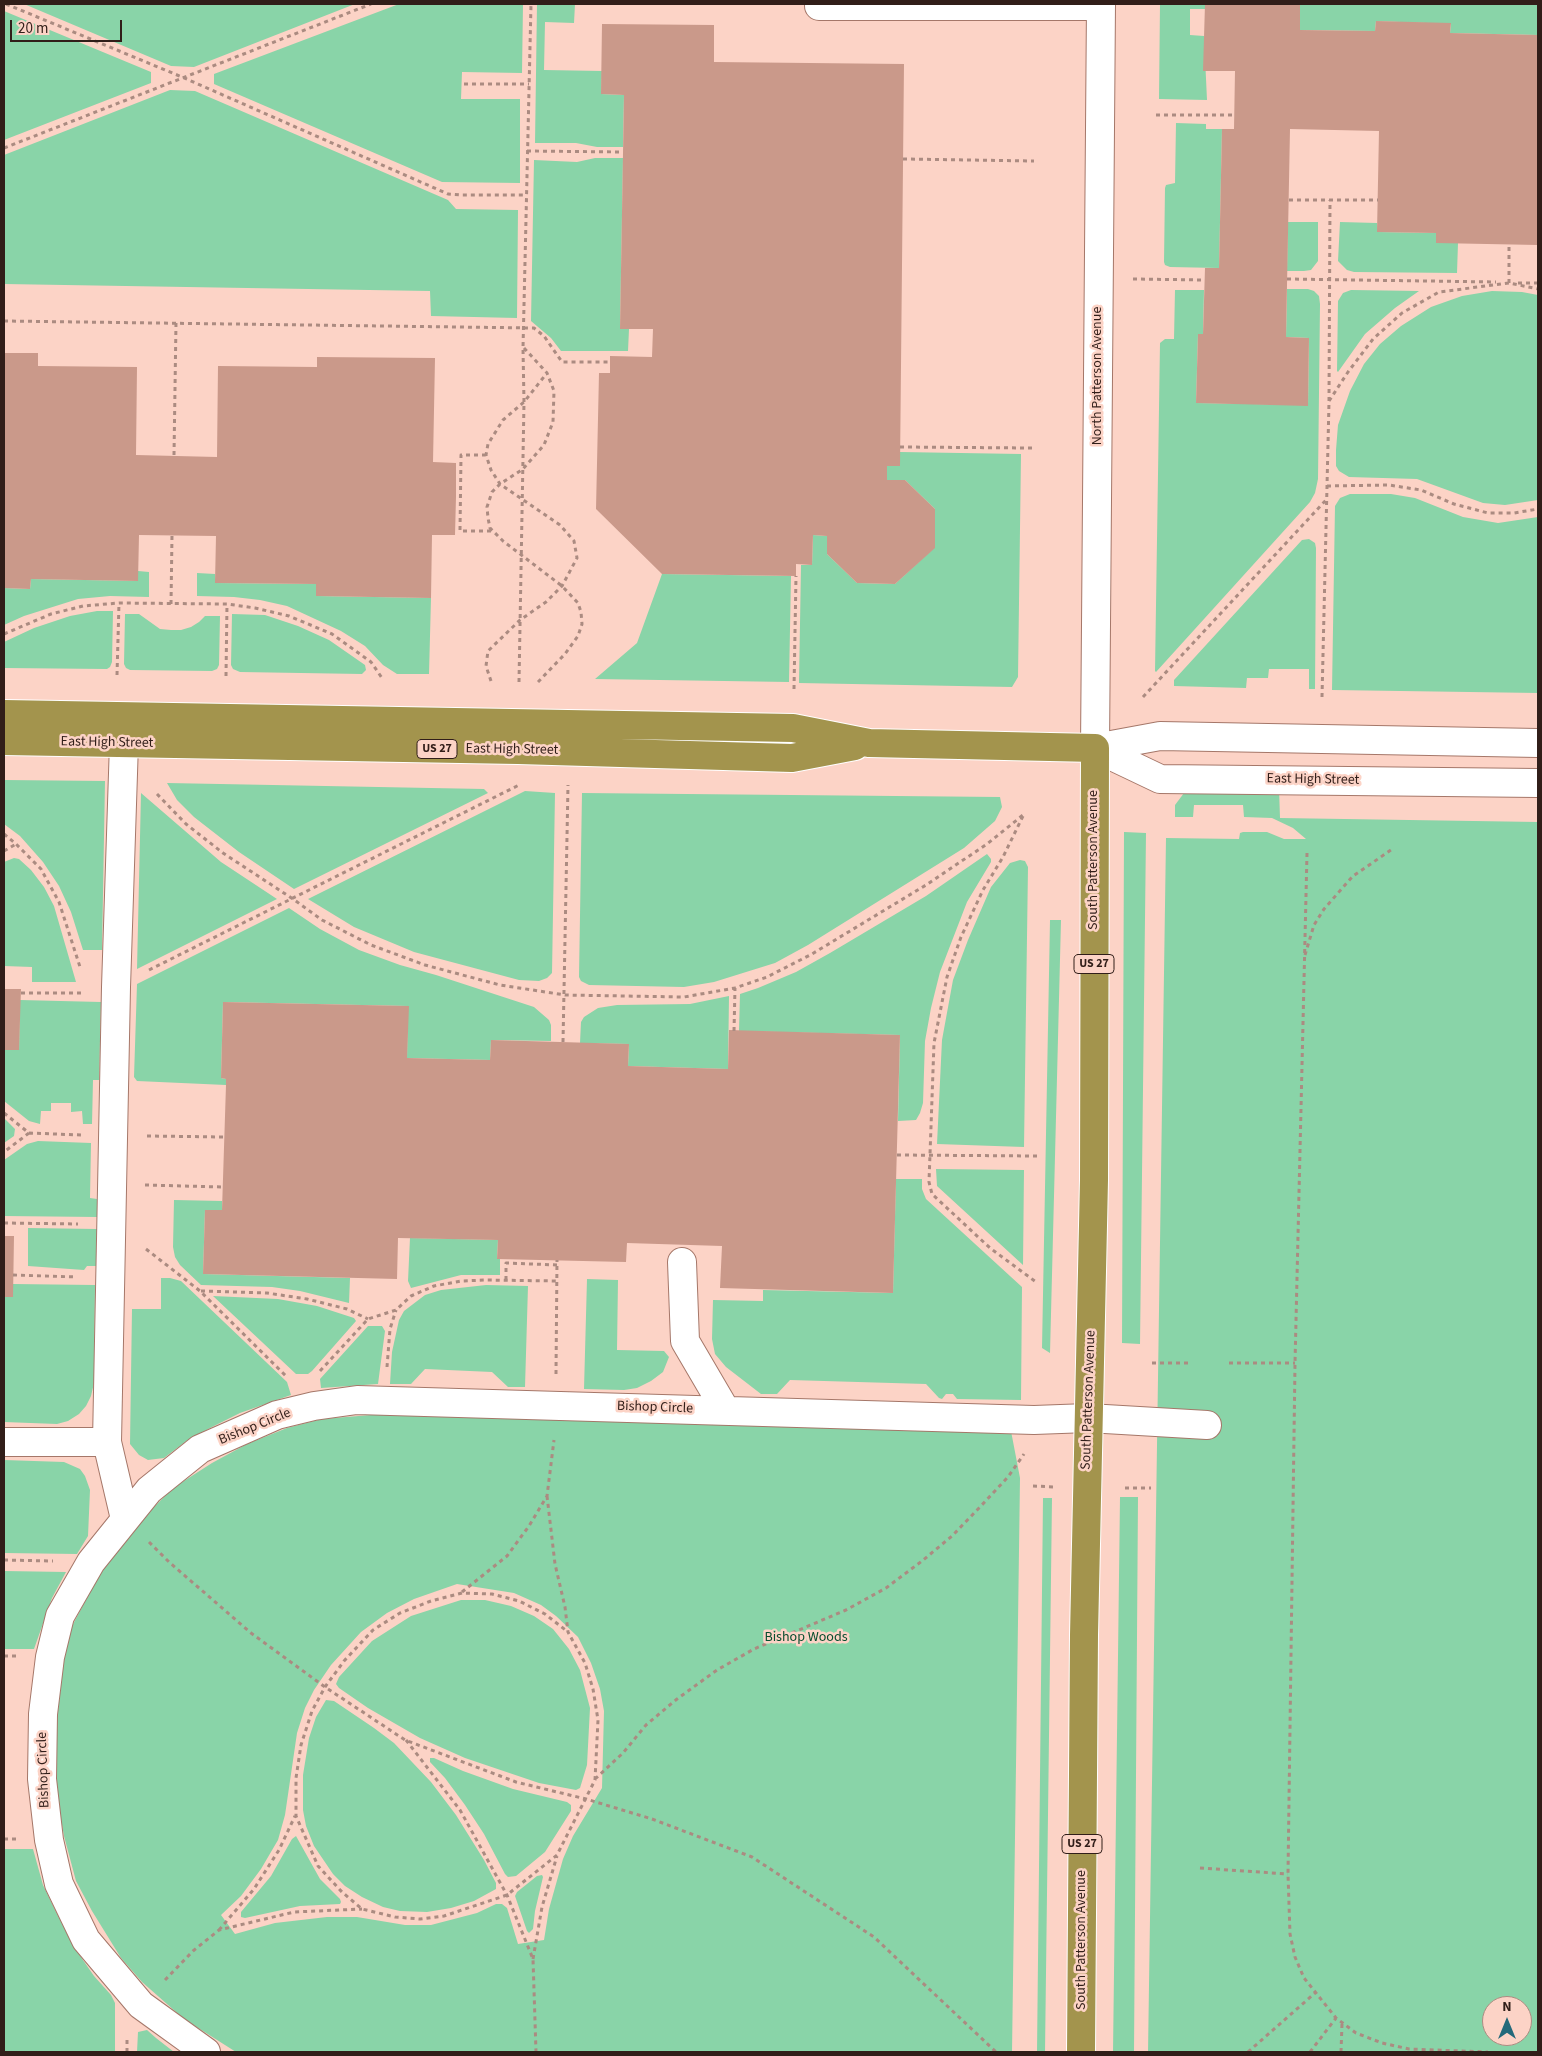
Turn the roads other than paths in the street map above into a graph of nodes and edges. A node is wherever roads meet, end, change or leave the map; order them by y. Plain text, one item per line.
1 (1101, 5) edge
2 (819, 6) dead end
3 (4, 714) edge
4 (4, 741) edge
5 (124, 743) junction
6 (869, 743) junction
7 (1538, 743) edge
8 (1095, 748) junction
9 (1538, 783) edge
10 (682, 1262) dead end
11 (726, 1410) junction
12 (1088, 1418) junction
13 (1207, 1425) dead end
14 (4, 1442) edge
15 (107, 1442) junction
16 (125, 1519) junction
17 (206, 2052) edge
18 (1081, 2052) edge

1 - 2 street
1 - 8 street, North Patterson Avenue
3 - 6 highway, East High Street / US 27
4 - 5 highway, East High Street / US 27
5 - 6 highway, East High Street / US 27
5 - 15 street
6 - 8 highway, East High Street / US 27
7 - 8 street, East High Street
8 - 9 street, East High Street
8 - 12 highway, South Patterson Avenue / US 27
10 - 11 street
11 - 12 street, Bishop Circle
11 - 16 street, Bishop Circle
12 - 13 street, Bishop Circle
12 - 18 highway, South Patterson Avenue / US 27
14 - 15 street
15 - 16 street
16 - 17 street, Bishop Circle

